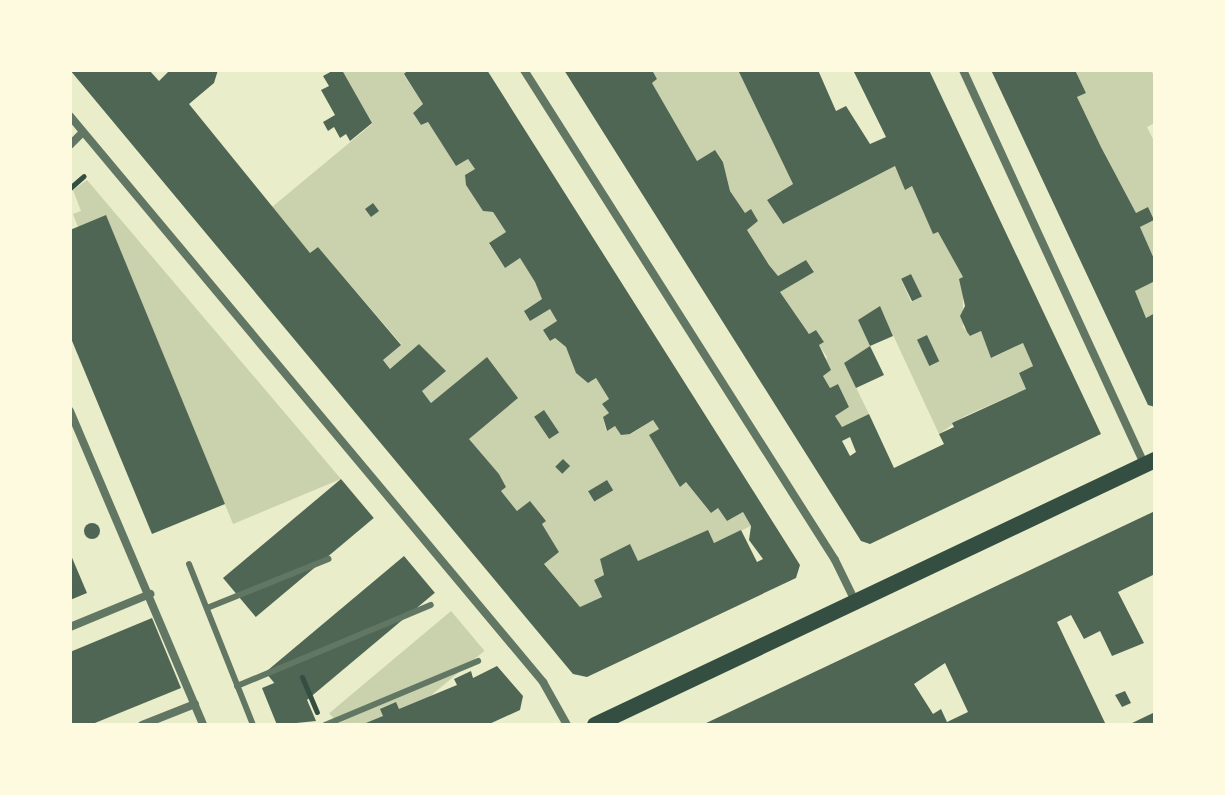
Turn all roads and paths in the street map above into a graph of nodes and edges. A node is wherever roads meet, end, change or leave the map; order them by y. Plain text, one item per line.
1 (524, 70) edge
2 (963, 70) edge
3 (70, 116) edge
4 (83, 132) junction
5 (70, 145) edge
6 (84, 176) dead end
7 (70, 188) edge
8 (70, 411) edge
9 (81, 438) junction
10 (70, 442) edge
11 (1150, 463) edge
12 (328, 559) dead end
13 (189, 564) dead end
14 (150, 594) junction
15 (855, 601) junction
16 (431, 605) dead end
17 (207, 608) junction
18 (70, 627) edge
19 (478, 661) dead end
20 (295, 662) junction
21 (237, 686) junction
22 (195, 704) junction
23 (142, 725) edge
24 (203, 725) edge
25 (253, 725) edge
26 (323, 725) edge
27 (567, 725) edge
28 (595, 725) edge

1 - 15 street
2 - 11 street
3 - 4 street
4 - 5 street
4 - 27 street
6 - 7 path
8 - 9 street
9 - 10 street
9 - 14 street
11 - 15 main road
12 - 17 lane
13 - 17 lane
14 - 18 street
14 - 22 street
15 - 28 main road
16 - 20 lane
17 - 21 lane
19 - 26 lane
20 - 21 lane
20 - 26 path
21 - 25 lane
22 - 23 street
22 - 24 street

